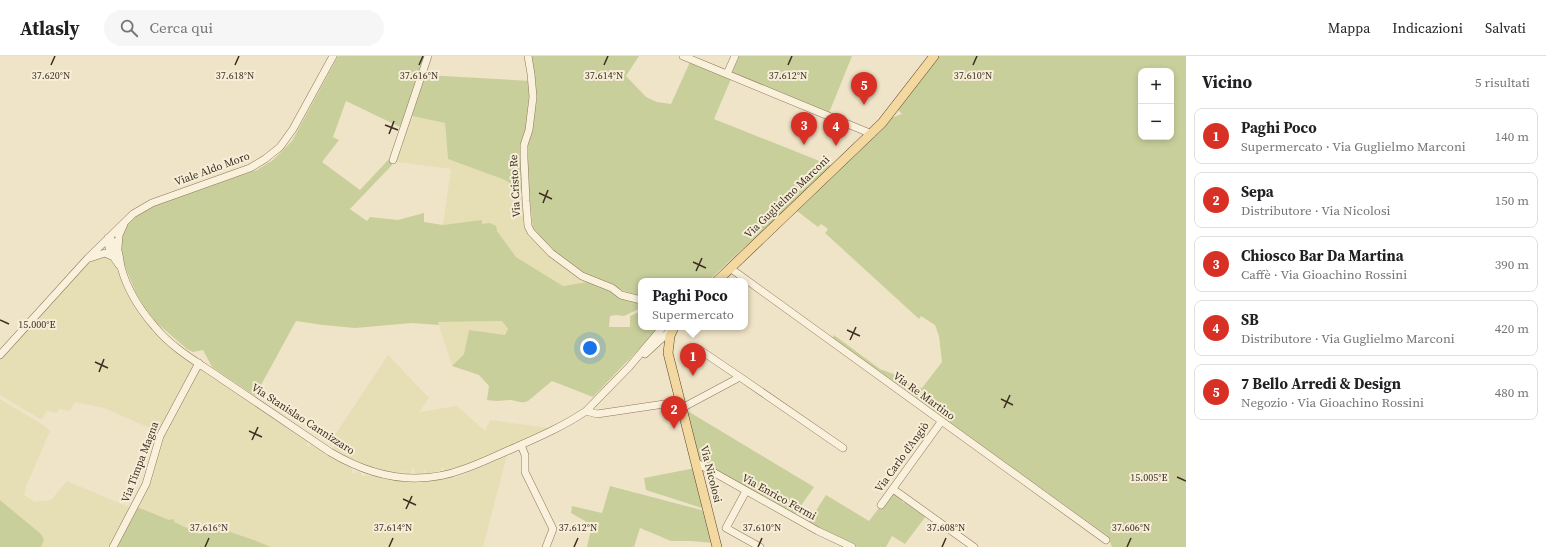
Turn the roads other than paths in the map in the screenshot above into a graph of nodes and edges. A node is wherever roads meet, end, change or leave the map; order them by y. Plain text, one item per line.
1 (333, 56) edge
2 (428, 56) edge
3 (528, 56) edge
4 (683, 56) edge
5 (735, 56) edge
6 (934, 56) edge
7 (727, 74) junction
8 (872, 134) junction
9 (393, 160) dead end
10 (125, 220) junction
11 (108, 238) junction
12 (118, 248) junction
13 (88, 258) junction
14 (114, 258) junction
15 (122, 268) junction
16 (730, 268) junction
17 (720, 278) edge
18 (744, 278) edge
19 (748, 281) edge
20 (638, 299) edge
21 (660, 330) edge
22 (671, 330) edge
23 (672, 330) edge
24 (700, 350) dead end
25 (0, 355) edge
26 (199, 363) junction
27 (629, 366) junction
28 (740, 377) junction
29 (681, 404) junction
30 (586, 411) junction
31 (941, 422) junction
32 (521, 445) junction
33 (843, 448) dead end
34 (696, 463) junction
35 (893, 489) junction
36 (746, 491) junction
37 (881, 505) dead end
38 (1106, 540) dead end
39 (113, 547) edge
40 (546, 547) edge
41 (717, 547) edge
42 (760, 547) edge
43 (852, 547) edge
44 (974, 547) edge

1 - 10 street, Viale Aldo Moro
2 - 9 street
3 - 20 street, Via Cristo Re
4 - 7 street
5 - 7 street
6 - 8 main road, Via Guglielmo Marconi
7 - 8 street
8 - 16 main road, Via Guglielmo Marconi
10 - 11 street, Viale Aldo Moro
10 - 12 street
11 - 12 street
11 - 13 street, Viale Aldo Moro
11 - 14 street
12 - 15 street
13 - 14 street
13 - 25 street, Viale Aldo Moro
14 - 15 street
15 - 26 street, Via Stanislao Cannizzaro
16 - 17 main road, Via Guglielmo Marconi
16 - 18 street, Via Re Martino
19 - 31 street, Via Re Martino
21 - 27 street
22 - 27 street
23 - 29 main road
24 - 28 street
26 - 32 street, Via Stanislao Cannizzaro
26 - 39 street, Via Timpa Magna
27 - 30 street, Via Stanislao Cannizzaro
28 - 29 street
28 - 33 street
29 - 30 street
29 - 34 main road, Via Nicolosi
30 - 32 street, Via Stanislao Cannizzaro
31 - 35 street, Via Carlo d'Angiò
31 - 38 street, Via Re Martino
32 - 40 street
34 - 36 street, Via Enrico Fermi
34 - 41 main road, Via Nicolosi
35 - 37 street, Via Carlo d'Angiò
35 - 44 street
36 - 42 street
36 - 43 street, Via Enrico Fermi

